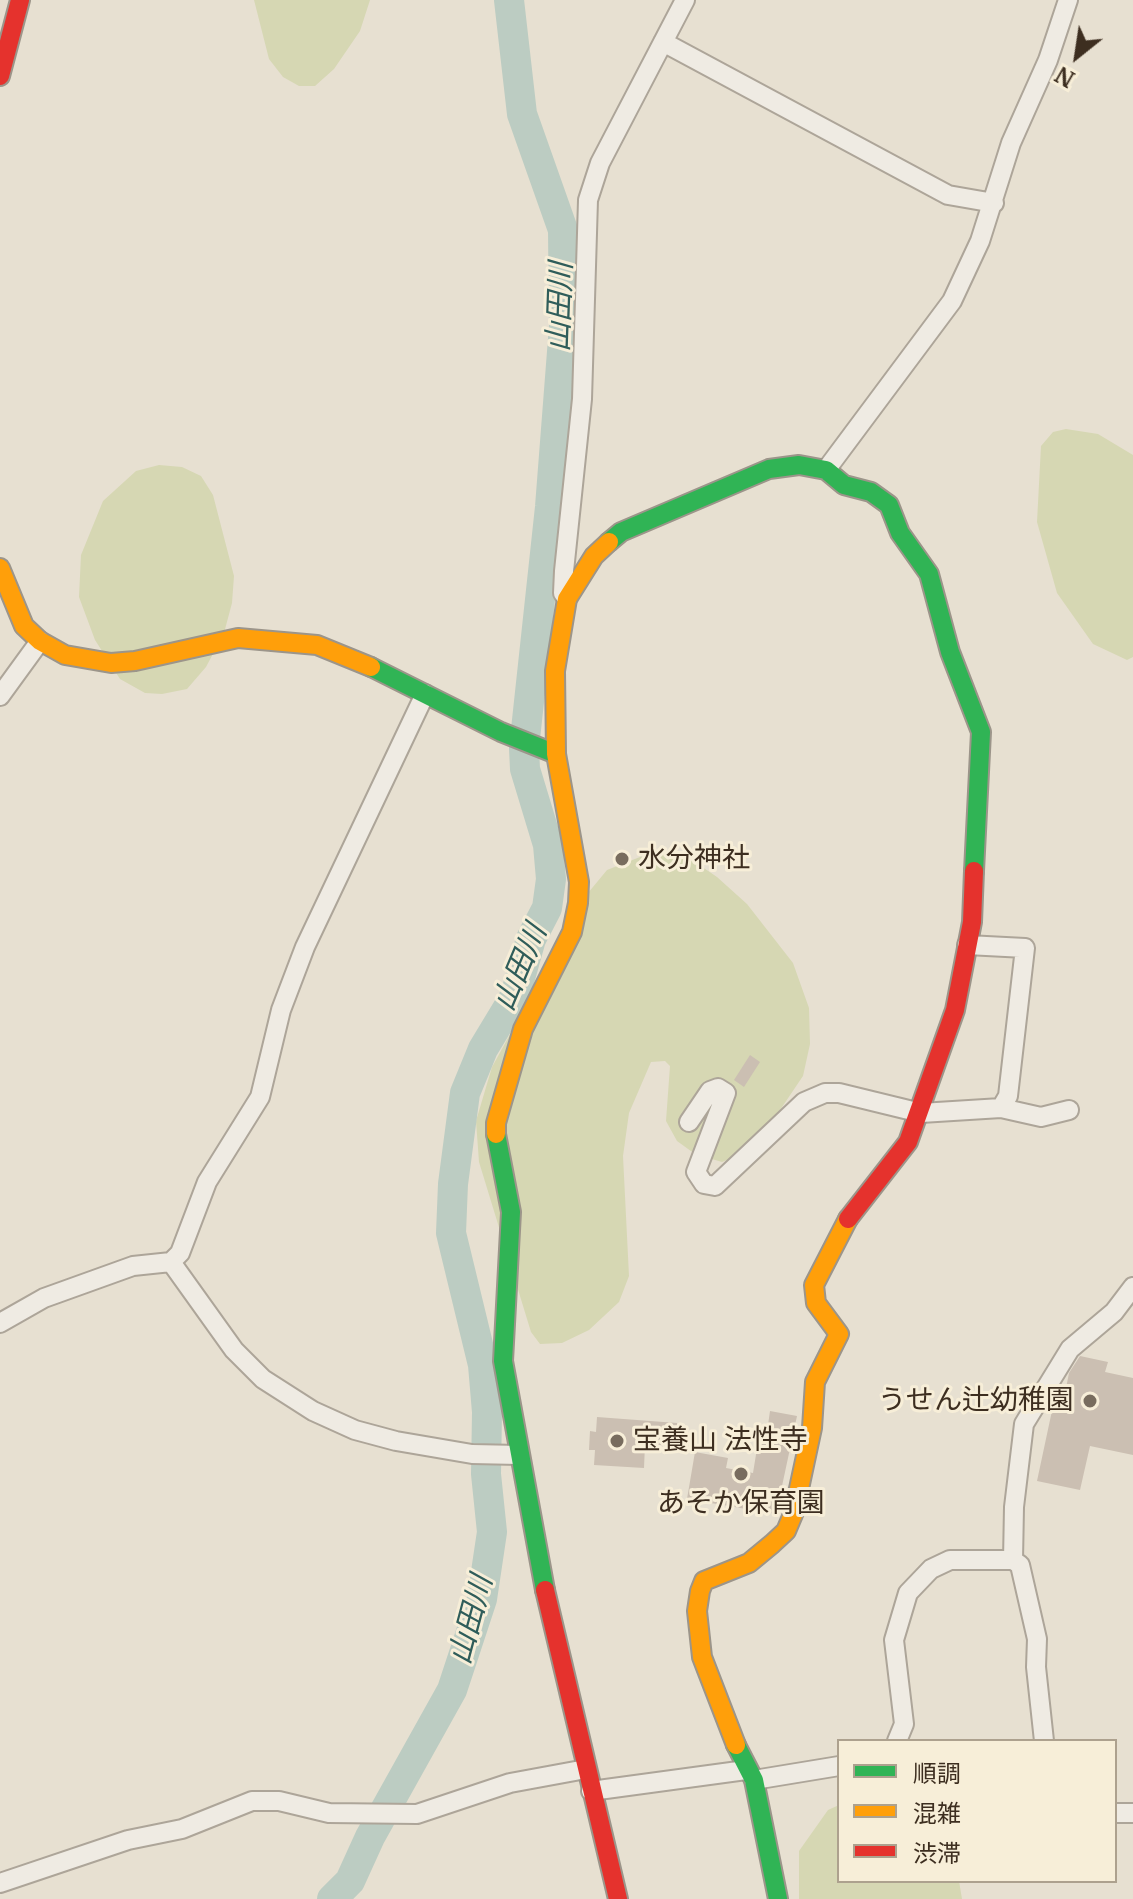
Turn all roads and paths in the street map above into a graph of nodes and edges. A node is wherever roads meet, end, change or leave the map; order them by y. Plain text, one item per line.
1 (20, 0) edge
2 (685, 0) edge
3 (1068, 0) edge
4 (663, 42) junction
5 (0, 76) edge
6 (994, 203) junction
7 (826, 470) junction
8 (0, 568) edge
9 (567, 599) junction
10 (40, 641) junction
11 (425, 694) junction
12 (0, 696) edge
13 (550, 753) junction
14 (967, 945) junction
15 (1001, 1108) junction
16 (1069, 1110) dead end
17 (921, 1113) junction
18 (689, 1122) dead end
19 (171, 1262) junction
20 (1133, 1287) edge
21 (0, 1323) edge
22 (512, 1456) junction
23 (1013, 1560) junction
24 (898, 1739) edge
25 (1044, 1739) edge
26 (837, 1766) edge
27 (586, 1769) junction
28 (750, 1775) junction
29 (591, 1791) junction
30 (0, 1883) edge
31 (618, 1899) edge
32 (778, 1899) edge

1 - 5 street
2 - 4 street
3 - 6 street
4 - 6 street
4 - 9 street
6 - 7 street
7 - 9 street
7 - 14 street
8 - 10 street
9 - 13 street
10 - 11 street
10 - 12 street
11 - 13 street
11 - 19 street
13 - 22 street
14 - 15 street
14 - 17 street
15 - 16 street
15 - 17 street
17 - 18 street
17 - 28 street
19 - 21 street
19 - 22 street
20 - 23 street
22 - 27 street
23 - 24 street
23 - 25 street
26 - 28 street
27 - 29 street
27 - 30 street
28 - 29 street
28 - 32 street
29 - 31 street

